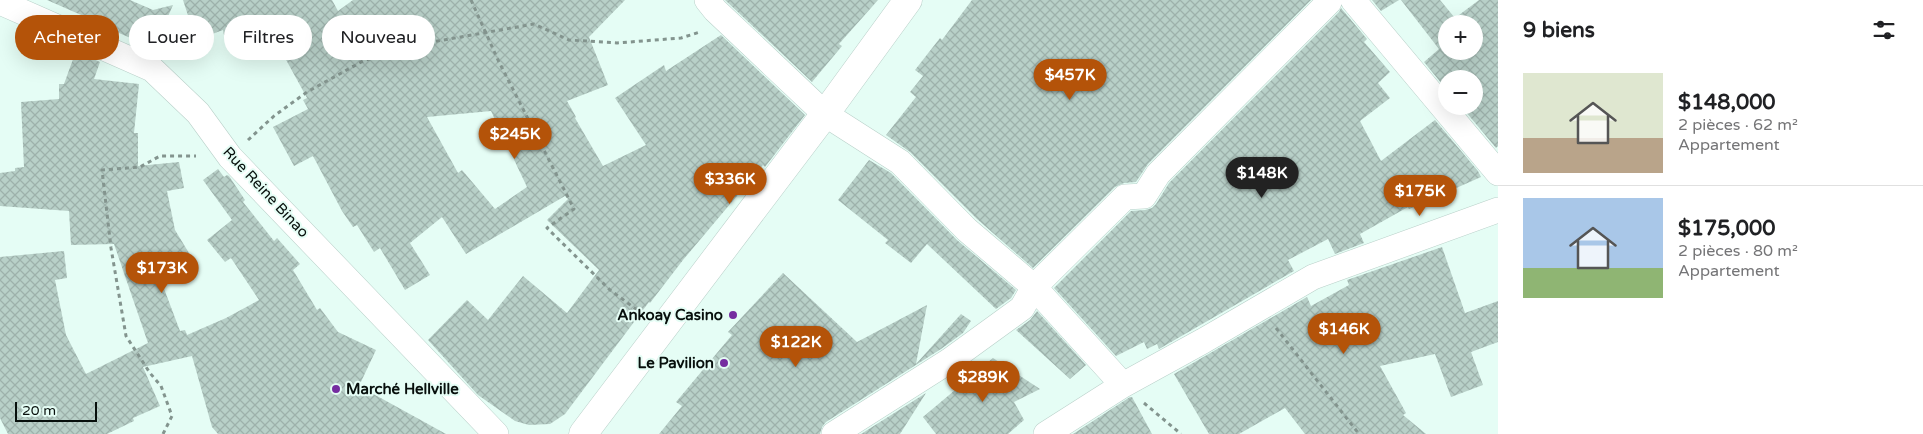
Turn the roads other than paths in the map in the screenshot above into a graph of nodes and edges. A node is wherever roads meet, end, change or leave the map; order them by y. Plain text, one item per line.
1 (707, 0) edge
2 (908, 0) edge
3 (1329, 0) edge
4 (1353, 0) edge
5 (0, 2) edge
6 (825, 114) junction
7 (1498, 173) edge
8 (1498, 210) edge
9 (1034, 287) junction
10 (1122, 384) junction
11 (496, 434) edge
12 (583, 434) edge
13 (834, 434) edge
14 (1046, 434) edge

1 - 6 street
2 - 6 main road
3 - 9 street
4 - 7 street
5 - 11 street, Rue Reine Binao
6 - 9 street
6 - 12 main road
8 - 10 street
9 - 10 street
9 - 13 street
10 - 14 street

